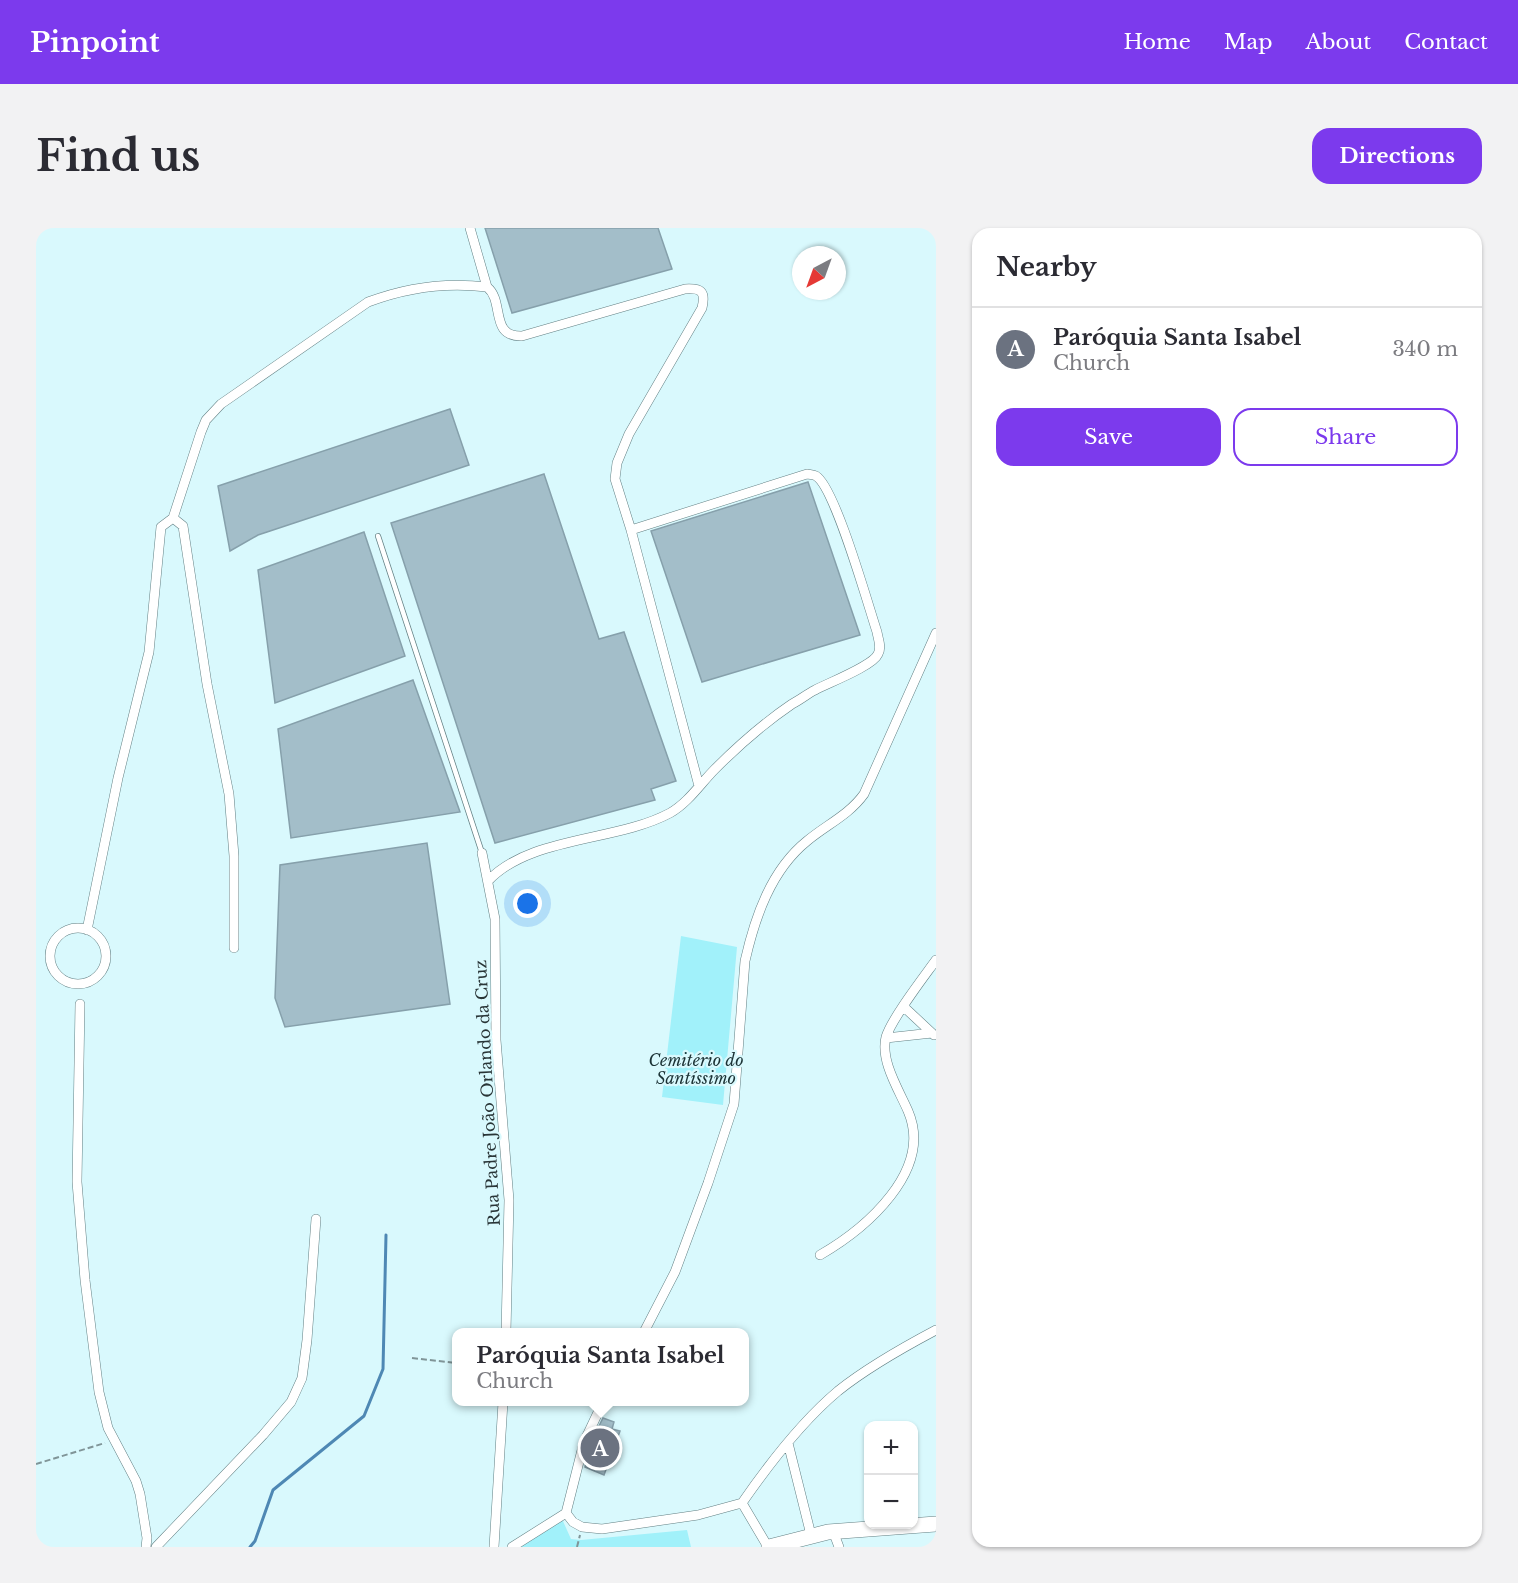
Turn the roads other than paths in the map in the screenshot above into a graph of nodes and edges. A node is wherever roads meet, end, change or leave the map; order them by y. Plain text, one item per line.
1 (470, 228) edge
2 (487, 287) junction
3 (173, 518) junction
4 (631, 530) junction
5 (378, 536) dead end
6 (936, 633) edge
7 (699, 786) junction
8 (482, 853) joint
9 (488, 881) junction
10 (87, 930) junction
11 (234, 948) dead end
12 (936, 960) edge
13 (80, 1004) dead end
14 (904, 1007) junction
15 (934, 1035) edge
16 (886, 1038) junction
17 (316, 1219) dead end
18 (820, 1255) dead end
19 (506, 1328) edge
20 (646, 1328) edge
21 (936, 1330) edge
22 (503, 1406) edge
23 (601, 1406) edge
24 (788, 1443) junction
25 (742, 1503) junction
26 (566, 1513) junction
27 (936, 1524) edge
28 (833, 1531) junction
29 (811, 1535) junction
30 (146, 1547) edge
31 (156, 1547) edge
32 (494, 1547) edge
33 (513, 1547) edge
34 (769, 1547) edge
35 (839, 1547) edge

1 - 2 street
2 - 3 street
2 - 4 street
3 - 10 street
3 - 11 street
4 - 7 street
4 - 7 street
5 - 8 lane
6 - 20 street
7 - 9 street
8 - 9 street, Rua Padre João Orlando da Cruz
9 - 19 street, Rua Padre João Orlando da Cruz
10 - 10 street
12 - 14 street
13 - 30 street
14 - 15 street
14 - 16 street
15 - 16 street
16 - 18 street
17 - 31 street
21 - 24 street
22 - 32 street
23 - 26 street
24 - 25 street
24 - 29 street
25 - 26 street
25 - 34 street
26 - 33 street
27 - 28 main road
28 - 29 main road
28 - 35 street
29 - 34 main road

